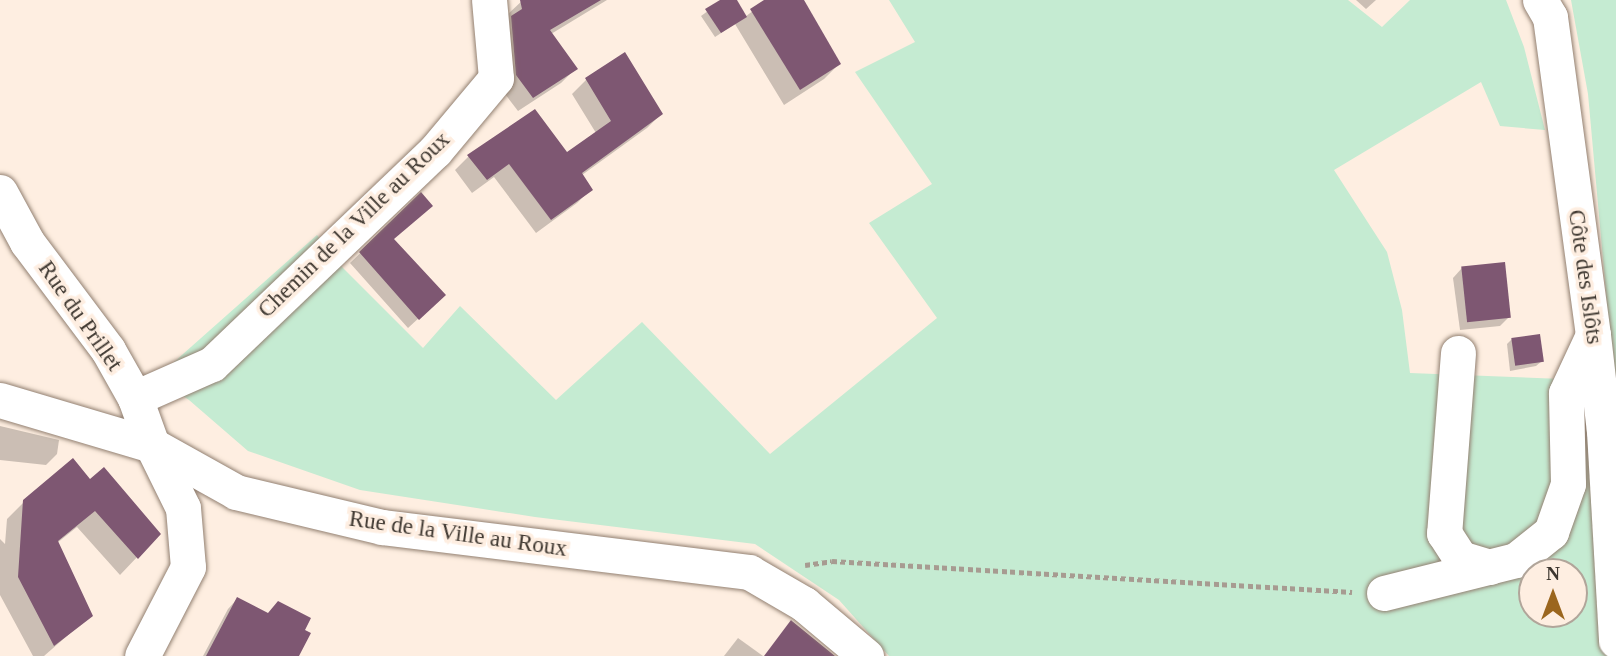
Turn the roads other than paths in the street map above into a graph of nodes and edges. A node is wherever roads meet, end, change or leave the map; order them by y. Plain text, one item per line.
1 (489, 0) edge
2 (1540, 0) edge
3 (0, 192) edge
4 (1593, 335) junction
5 (1458, 353) dead end
6 (135, 398) junction
7 (0, 400) edge
8 (152, 445) junction
9 (1490, 567) junction
10 (1384, 593) road end
11 (1616, 641) edge
12 (142, 656) edge
13 (866, 656) edge

1 - 6 street, Chemin de la Ville au Roux
2 - 4 street, Côte des Islôts
3 - 6 street, Rue du Prillet
4 - 9 street
4 - 11 street, Côte des Islôts
5 - 9 street
6 - 8 street, Rue du Prillet
7 - 8 street, Rue de la Ville au Roux
8 - 12 street, Rue du Prillet
8 - 13 street, Rue de la Ville au Roux
9 - 10 street

